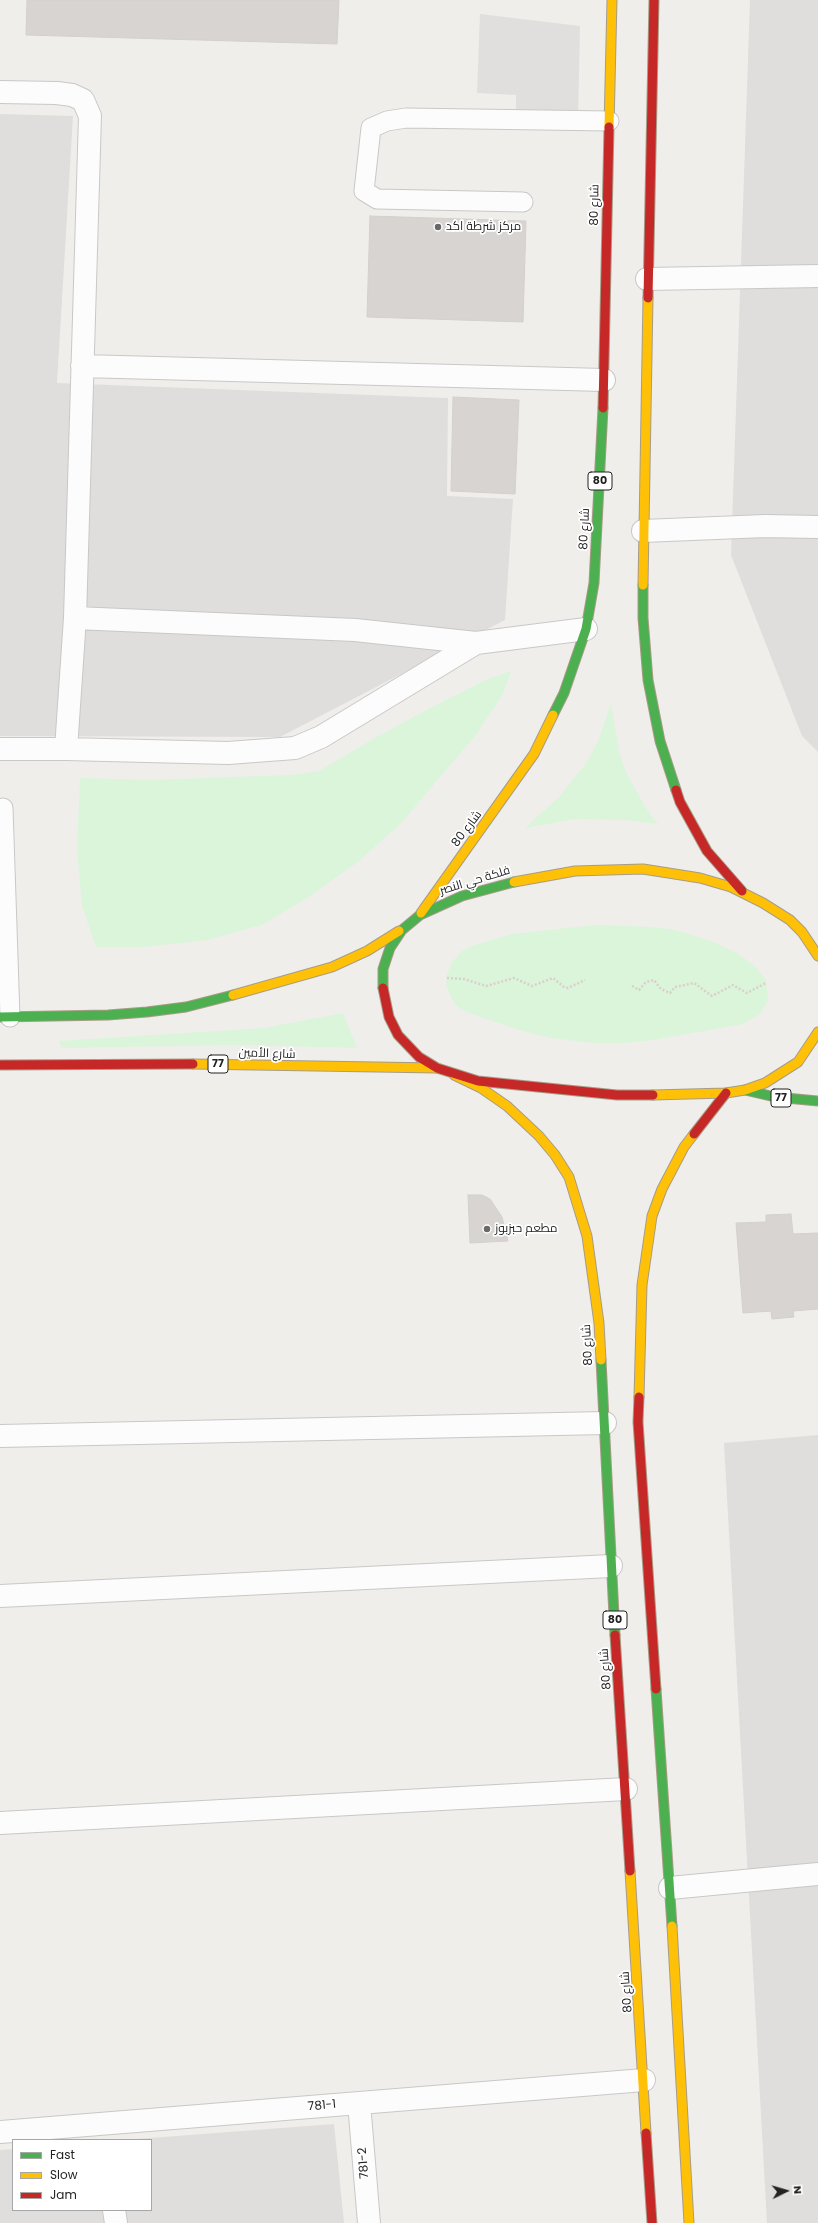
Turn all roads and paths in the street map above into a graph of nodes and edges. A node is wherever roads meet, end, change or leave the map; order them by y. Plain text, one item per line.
1 (612, 0) edge
2 (654, 0) edge
3 (0, 92) edge
4 (609, 121) junction
5 (523, 202) dead end
6 (818, 276) edge
7 (647, 279) junction
8 (82, 366) junction
9 (604, 380) junction
10 (818, 527) edge
11 (643, 531) junction
12 (74, 618) junction
13 (586, 629) junction
14 (476, 643) junction
15 (0, 749) edge
16 (66, 749) junction
17 (3, 808) dead end
18 (744, 893) junction
19 (763, 903) junction
20 (420, 915) junction
21 (803, 919) dead end
22 (402, 930) junction
23 (818, 956) edge
24 (447, 978) dead end
25 (585, 980) dead end
26 (766, 983) dead end
27 (632, 986) dead end
28 (5, 1017) edge
29 (818, 1032) edge
30 (0, 1065) edge
31 (437, 1068) junction
32 (454, 1075) junction
33 (745, 1090) junction
34 (726, 1093) junction
35 (818, 1101) edge
36 (605, 1423) junction
37 (0, 1436) edge
38 (611, 1566) junction
39 (0, 1596) edge
40 (626, 1789) junction
41 (0, 1823) edge
42 (818, 1874) edge
43 (670, 1888) junction
44 (644, 2080) junction
45 (359, 2104) junction
46 (0, 2132) edge
47 (108, 2132) edge
48 (114, 2211) edge
49 (116, 2223) edge
50 (369, 2223) edge
51 (652, 2223) edge
52 (690, 2223) edge

1 - 4 main road, شارع 80 / 80
2 - 7 main road
3 - 8 street
4 - 5 lane
4 - 9 main road, شارع 80 / 80
6 - 7 street
7 - 11 main road
8 - 9 street
8 - 12 street
9 - 13 main road, شارع 80 / 80
10 - 11 street
11 - 18 main road
12 - 14 street
12 - 16 street
13 - 14 street
13 - 20 main road, شارع 80 / 80
14 - 16 street
15 - 16 street
17 - 28 lane
18 - 19 main road, فلكة حي النصر
18 - 20 main road, فلكة حي النصر
19 - 21 main road
19 - 23 main road, فلكة حي النصر
20 - 22 main road, فلكة حي النصر
22 - 28 main road
22 - 31 main road, فلكة حي النصر
24 - 25 path
26 - 27 path
29 - 33 main road, فلكة حي النصر
30 - 31 main road, شارع الأمين / 77
31 - 32 main road, فلكة حي النصر
32 - 34 main road, فلكة حي النصر
32 - 36 main road, شارع 80 / 80
33 - 34 main road, فلكة حي النصر
33 - 35 main road, 77
34 - 43 main road
36 - 37 street
36 - 38 main road, شارع 80 / 80
38 - 39 street
38 - 40 main road, شارع 80 / 80
40 - 41 street
40 - 44 main road, شارع 80 / 80
42 - 43 street
43 - 52 main road
44 - 45 street, 781-1
44 - 51 main road, شارع 80 / 80
45 - 47 street, 781-1
45 - 50 street, 781-2
46 - 47 street, 781-1
48 - 49 street

